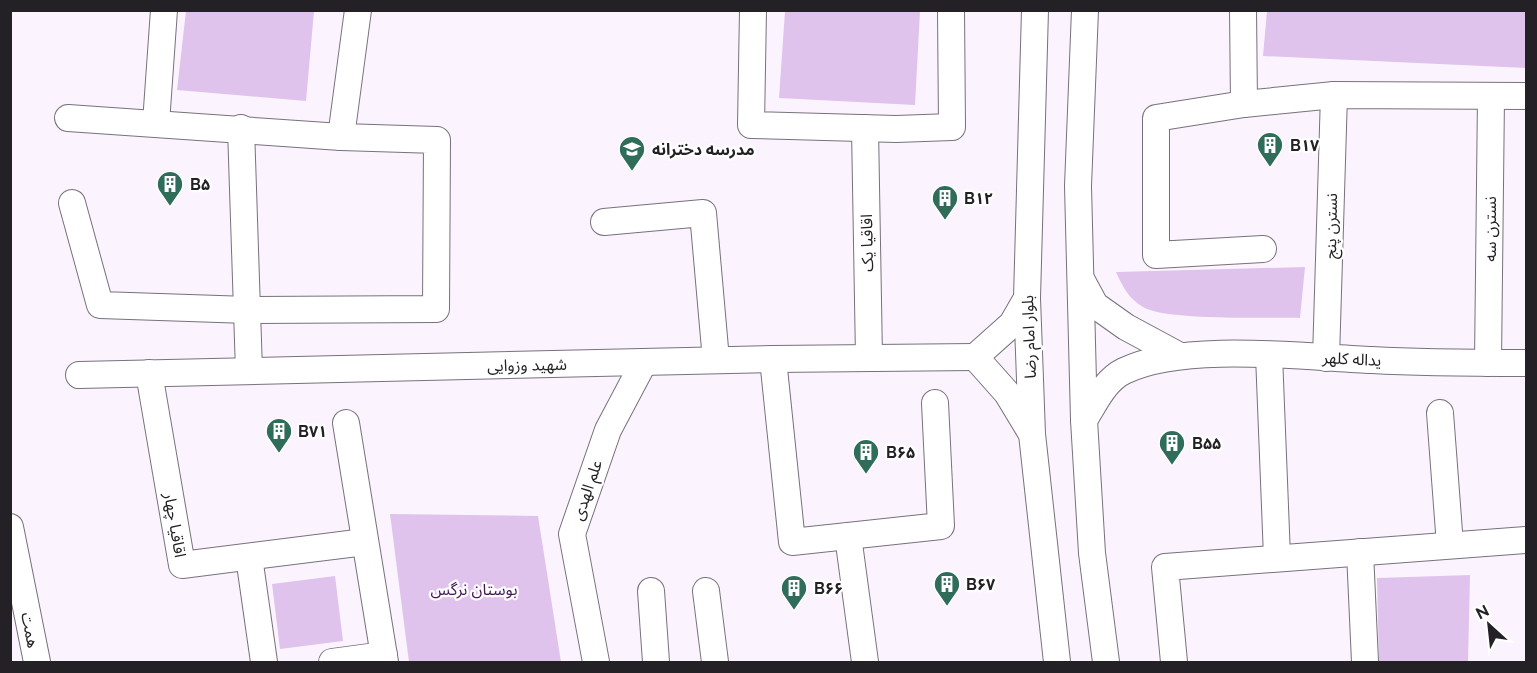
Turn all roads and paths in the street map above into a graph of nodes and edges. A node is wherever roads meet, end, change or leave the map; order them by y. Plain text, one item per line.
1 (164, 10) edge
2 (358, 10) edge
3 (753, 10) edge
4 (951, 10) edge
5 (1035, 10) edge
6 (1084, 10) edge
7 (1243, 10) edge
8 (1334, 95) junction
9 (1491, 96) junction
10 (1527, 96) edge
11 (1244, 104) junction
12 (68, 118) dead end
13 (156, 123) junction
14 (242, 128) junction
15 (865, 129) junction
16 (341, 137) junction
17 (72, 203) dead end
18 (604, 222) dead end
19 (1263, 249) dead end
20 (1080, 276) junction
21 (1027, 298) junction
22 (249, 310) junction
23 (1178, 355) junction
24 (1269, 355) junction
25 (975, 357) junction
26 (774, 358) junction
27 (869, 358) junction
28 (1326, 358) junction
29 (716, 360) junction
30 (644, 362) junction
31 (1488, 363) junction
32 (1527, 363) edge
33 (249, 371) junction
34 (150, 373) junction
35 (79, 375) dead end
36 (935, 403) dead end
37 (1440, 413) dead end
38 (1084, 420) junction
39 (346, 423) dead end
40 (1032, 434) junction
41 (10, 527) edge
42 (848, 536) junction
43 (1527, 540) edge
44 (366, 542) junction
45 (1450, 545) junction
46 (1360, 552) junction
47 (1277, 556) junction
48 (249, 557) junction
49 (651, 591) dead end
50 (706, 591) dead end
51 (384, 659) edge
52 (36, 663) edge
53 (264, 663) edge
54 (332, 663) edge
55 (596, 663) edge
56 (656, 663) edge
57 (715, 663) edge
58 (865, 663) edge
59 (1057, 663) edge
60 (1107, 663) edge
61 (1174, 663) edge
62 (1365, 663) edge

1 - 13 street
2 - 16 street
3 - 15 street
4 - 15 street
5 - 21 street, بلوار امام رضا
6 - 20 street
7 - 11 street
8 - 9 street
8 - 11 street
8 - 28 street, نسترن پنج
9 - 10 street
9 - 31 street, نسترن سه
11 - 19 street
12 - 13 street
13 - 14 street
14 - 16 street
14 - 22 street
15 - 27 street, اقاقیا یک
16 - 22 street
17 - 22 street
18 - 29 street
20 - 23 street, یداله کلهر
20 - 38 street
21 - 25 street
21 - 40 street, بلوار امام رضا
22 - 33 street
23 - 24 street, یداله کلهر
23 - 38 street, یداله کلهر
24 - 28 street, یداله کلهر
24 - 47 street
25 - 27 street, شهید وزوایی
25 - 40 street
26 - 27 street, شهید وزوایی
26 - 29 street, شهید وزوایی
26 - 42 street
28 - 31 street, یداله کلهر
29 - 30 street, شهید وزوایی
30 - 33 street, شهید وزوایی
30 - 55 street, علم الهدی
31 - 32 street, یداله کلهر
33 - 34 street, شهید وزوایی
34 - 35 street, شهید وزوایی
34 - 48 street, اقاقیا چهار
36 - 42 street
37 - 45 street
38 - 60 street
39 - 44 street
40 - 59 street, بلوار امام رضا
41 - 52 street, همت
42 - 58 street
43 - 45 street
44 - 48 street, اقاقیا چهار
44 - 51 street
45 - 46 street
46 - 47 street
46 - 62 street
47 - 61 street
48 - 53 street
49 - 56 street
50 - 57 street
51 - 54 street

